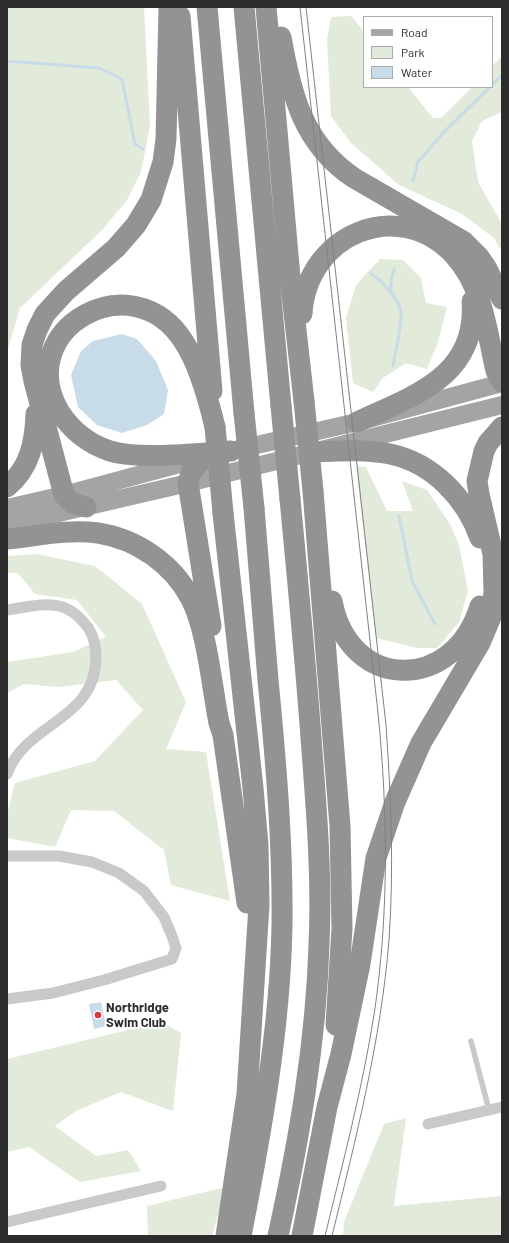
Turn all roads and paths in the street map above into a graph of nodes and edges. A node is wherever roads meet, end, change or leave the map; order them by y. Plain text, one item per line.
1 (157, 7) edge
2 (169, 7) edge
3 (179, 7) edge
4 (206, 7) edge
5 (244, 7) edge
6 (266, 7) edge
7 (277, 7) edge
8 (166, 139) junction
9 (455, 256) junction
10 (502, 299) edge
11 (300, 361) junction
12 (502, 383) edge
13 (36, 389) junction
14 (502, 398) edge
15 (502, 405) edge
16 (451, 416) junction
17 (357, 422) junction
18 (215, 427) junction
19 (502, 427) edge
20 (231, 451) junction
21 (313, 452) junction
22 (204, 458) junction
23 (188, 483) junction
24 (7, 487) edge
25 (64, 495) junction
26 (314, 499) junction
27 (86, 507) junction
28 (7, 508) edge
29 (7, 525) edge
30 (7, 539) edge
31 (7, 610) edge
32 (223, 735) junction
33 (7, 774) edge
34 (7, 856) edge
35 (254, 989) junction
36 (7, 999) edge
37 (471, 1041) dead end
38 (327, 1107) junction
39 (502, 1107) edge
40 (489, 1110) junction
41 (428, 1124) dead end
42 (161, 1186) dead end
43 (7, 1222) edge
44 (226, 1236) edge
45 (241, 1236) edge
46 (278, 1236) edge
47 (302, 1236) edge

1 - 8 highway
2 - 8 highway
3 - 18 highway
4 - 45 highway, bridge
5 - 46 highway, bridge
6 - 11 highway
7 - 10 highway
8 - 13 highway
9 - 11 highway
9 - 12 highway
9 - 17 highway
11 - 26 highway, bridge
12 - 17 main road
13 - 24 highway
13 - 25 highway
14 - 16 main road
15 - 16 main road
16 - 21 main road
17 - 20 main road
18 - 20 highway
18 - 35 highway, bridge
19 - 38 highway
20 - 22 main road
21 - 23 main road
21 - 26 highway
22 - 23 highway
22 - 25 main road
23 - 27 main road
23 - 32 highway
25 - 27 highway
25 - 28 main road
26 - 38 highway
27 - 29 main road
30 - 32 highway
31 - 33 street
32 - 35 highway
34 - 36 street
35 - 44 highway
37 - 40 lane
38 - 47 highway
39 - 40 street
40 - 41 street
42 - 43 street

